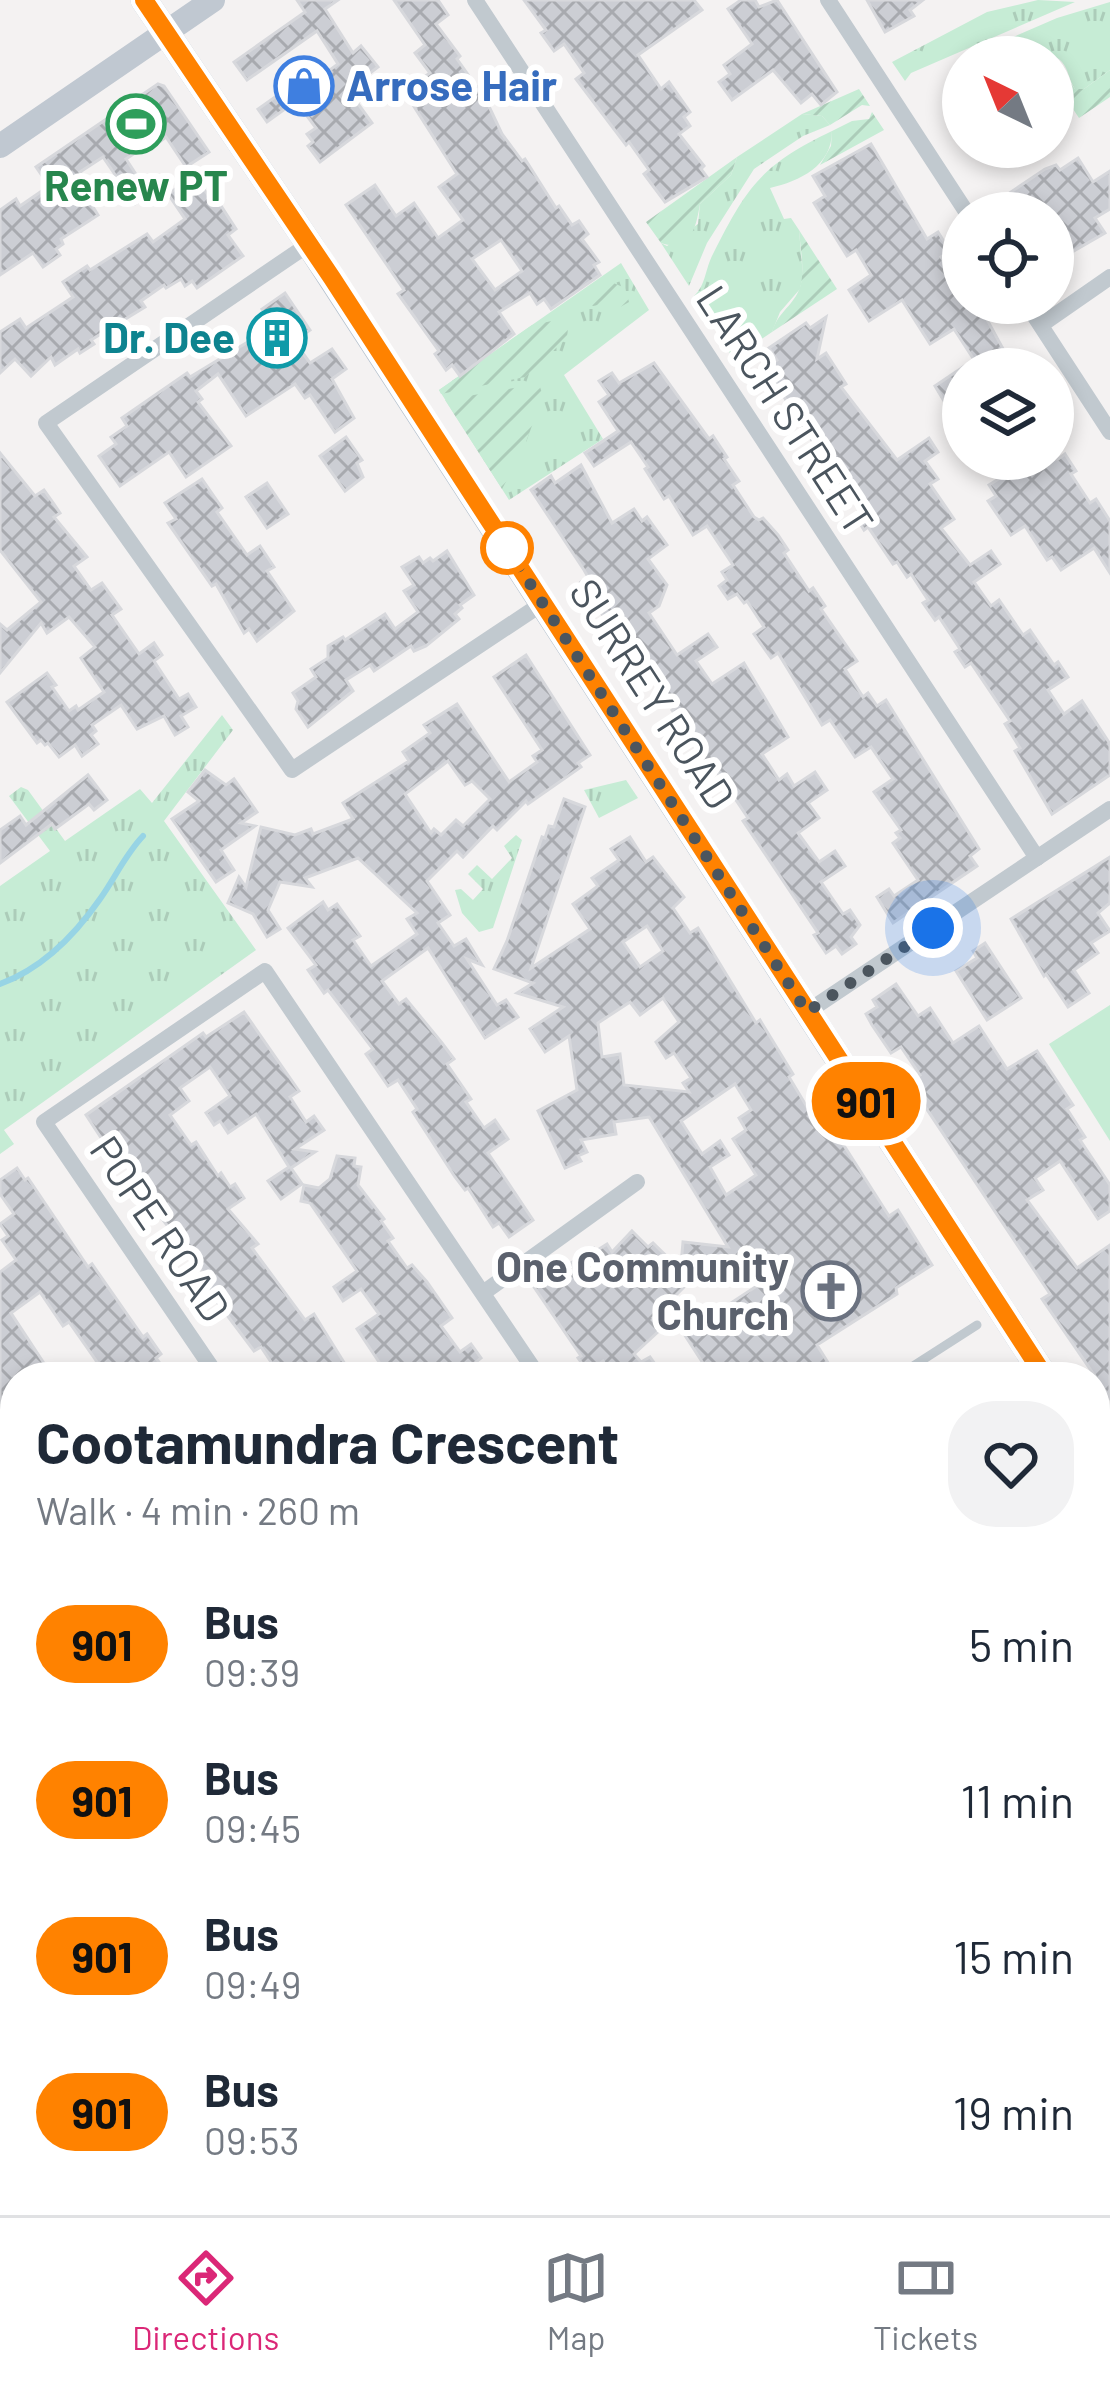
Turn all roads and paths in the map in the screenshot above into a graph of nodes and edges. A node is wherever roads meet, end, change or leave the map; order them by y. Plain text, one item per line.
1 (144, 0) edge
2 (213, 0) edge
3 (475, 0) edge
4 (828, 0) edge
5 (166, 32) junction
6 (0, 146) edge
7 (953, 192) edge
8 (309, 244) junction
9 (1110, 277) edge
10 (1041, 325) joint
11 (1110, 432) edge
12 (543, 604) junction
13 (1110, 809) edge
14 (1037, 858) junction
15 (807, 1012) junction
16 (637, 1182) dead end
17 (483, 1293) junction
18 (976, 1325) dead end
19 (208, 1362) edge
20 (529, 1362) edge
21 (919, 1362) edge
22 (1035, 1362) edge

1 - 5 main road, SURREY ROAD
2 - 5 main road
3 - 14 street, LARCH STREET
4 - 7 street
5 - 6 main road
5 - 8 main road, SURREY ROAD
8 - 12 main road, SURREY ROAD
8 - 12 street
9 - 10 street
10 - 11 street
12 - 15 main road, SURREY ROAD
13 - 14 street
14 - 15 street
15 - 22 main road, SURREY ROAD
16 - 17 street
17 - 19 street, POPE ROAD
17 - 20 street
18 - 21 lane

